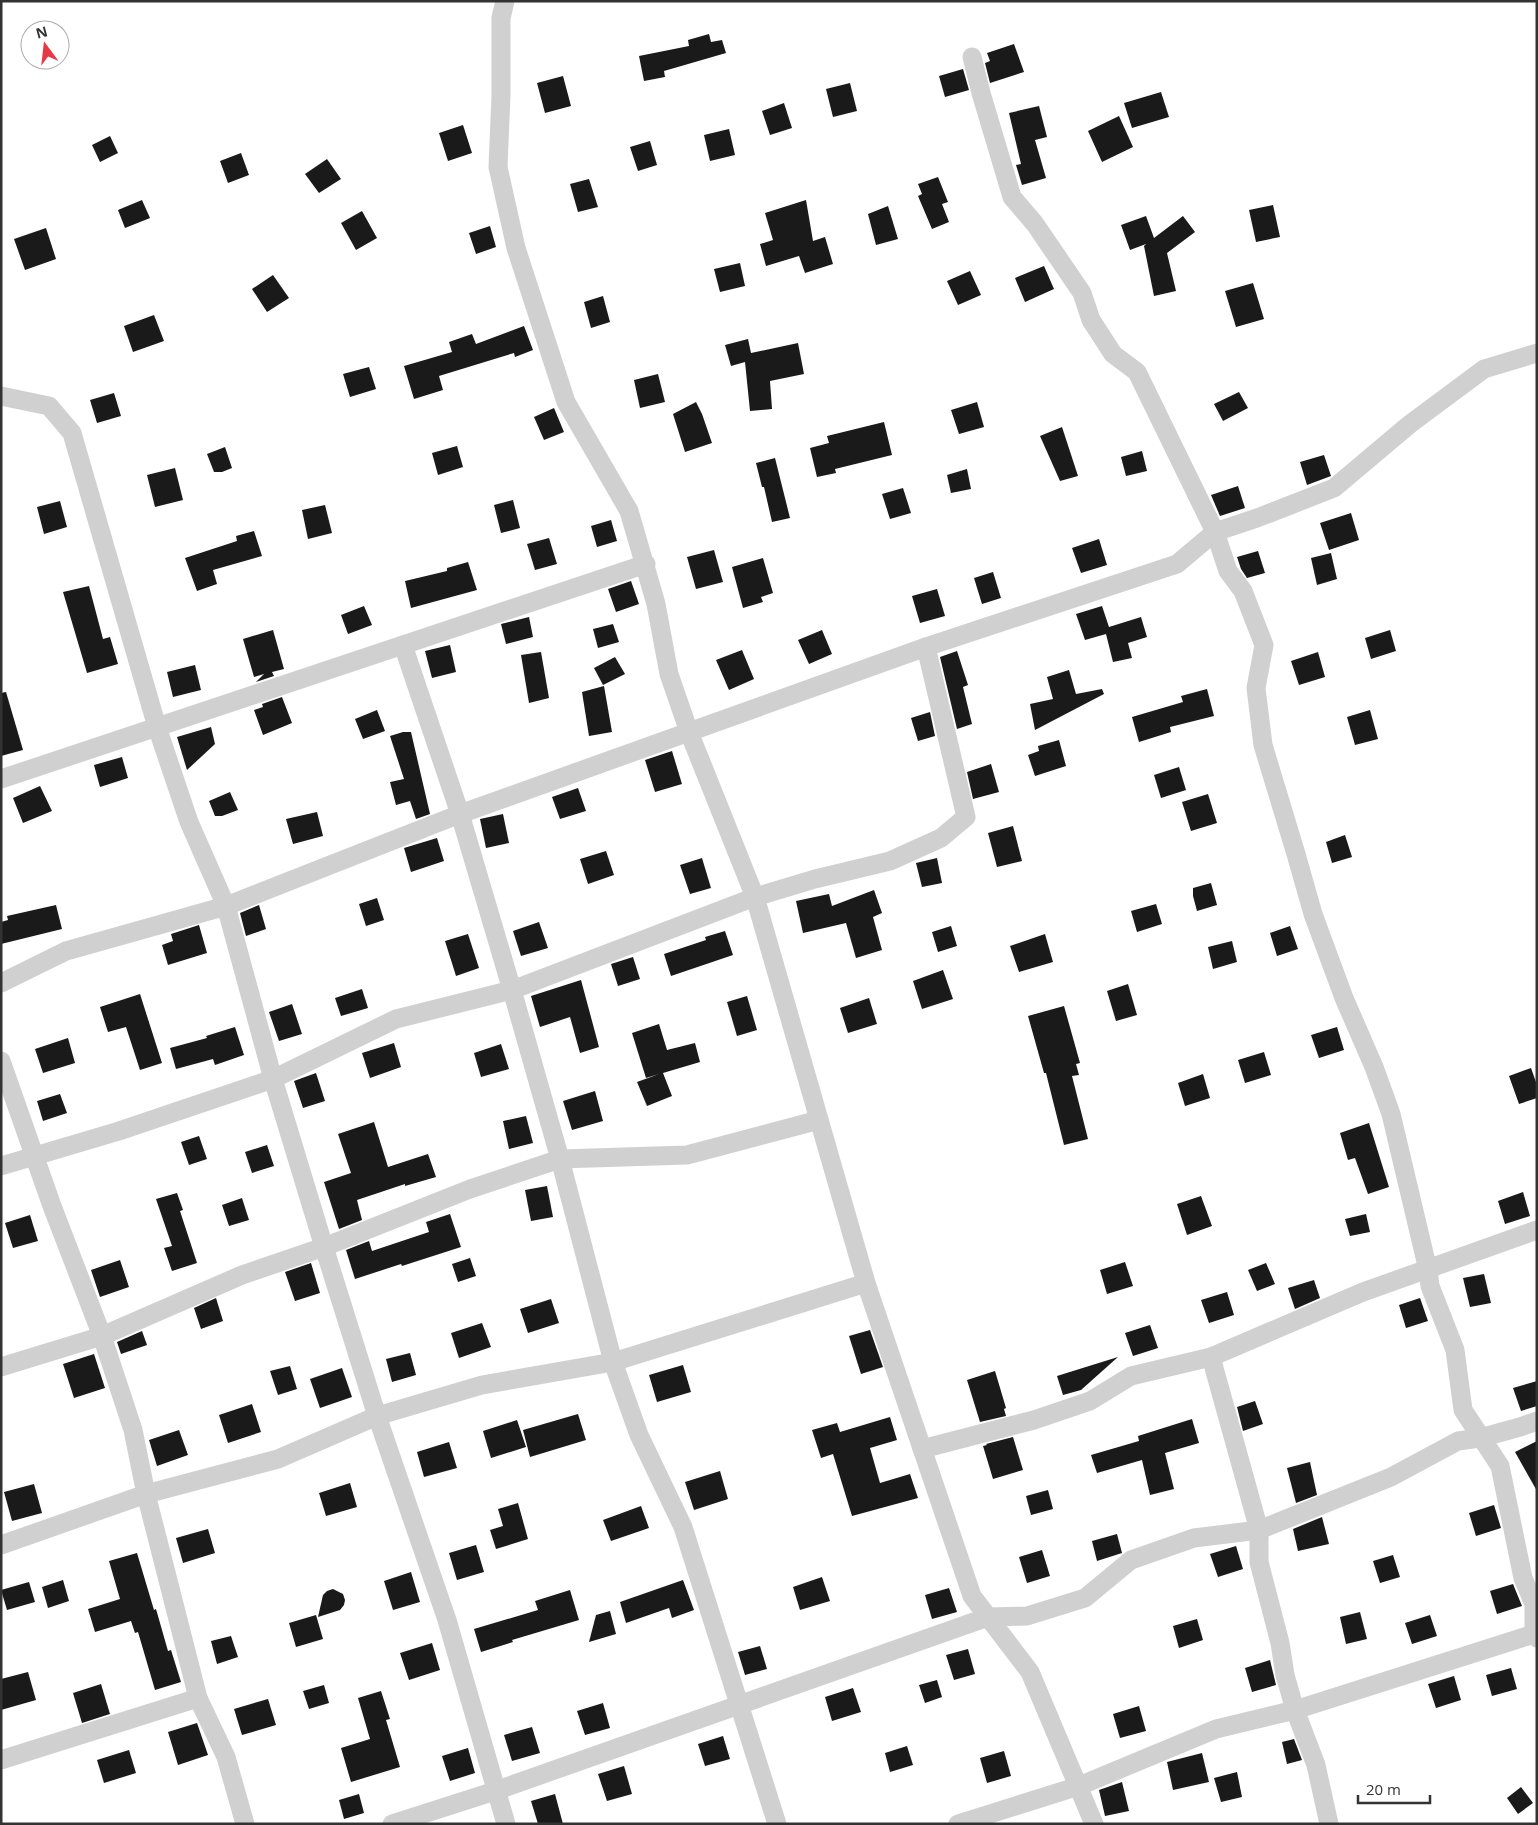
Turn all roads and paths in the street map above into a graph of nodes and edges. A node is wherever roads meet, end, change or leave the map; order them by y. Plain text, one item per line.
1 (505, 1) edge
2 (972, 57) dead end
3 (1537, 354) edge
4 (1, 396) edge
5 (1215, 532) junction
6 (646, 564) junction
7 (403, 645) junction
8 (926, 647) junction
9 (157, 727) junction
10 (689, 732) junction
11 (1, 779) edge
12 (460, 814) junction
13 (755, 897) junction
14 (226, 906) junction
15 (1, 983) edge
16 (512, 990) junction
17 (1, 1061) edge
18 (273, 1079) junction
19 (819, 1120) junction
20 (35, 1156) junction
21 (560, 1159) junction
22 (1, 1166) edge
23 (1537, 1230) edge
24 (324, 1247) junction
25 (1428, 1270) junction
26 (866, 1283) junction
27 (102, 1336) junction
28 (1211, 1357) junction
29 (613, 1362) junction
30 (1, 1367) edge
31 (377, 1416) junction
32 (1537, 1421) edge
33 (1480, 1438) junction
34 (922, 1449) junction
35 (146, 1494) junction
36 (1259, 1530) junction
37 (1, 1545) edge
38 (988, 1618) junction
39 (1536, 1635) edge
40 (198, 1698) junction
41 (740, 1704) junction
42 (1295, 1710) junction
43 (1, 1760) edge
44 (1079, 1786) junction
45 (495, 1791) junction
46 (245, 1824) edge
47 (392, 1824) edge
48 (506, 1824) edge
49 (777, 1824) edge
50 (958, 1824) edge
51 (1094, 1824) edge
52 (1329, 1824) edge

1 - 6 street
2 - 5 street
3 - 5 street
4 - 9 street
5 - 8 street
5 - 25 street
6 - 7 street
6 - 10 street
7 - 9 street
7 - 12 street
8 - 10 street
8 - 13 street
9 - 11 street
9 - 14 street
10 - 12 street
10 - 13 street
12 - 14 street
12 - 16 street
13 - 16 street
13 - 19 street
14 - 15 street
14 - 18 street
16 - 18 street
16 - 21 street
17 - 20 street
18 - 20 street
18 - 24 street
19 - 21 street
19 - 26 street
20 - 22 street
20 - 27 street
21 - 24 street
21 - 29 street
23 - 25 street
24 - 27 street
24 - 31 street
25 - 28 street
25 - 33 street
26 - 29 street
26 - 34 street
27 - 30 street
27 - 35 street
28 - 34 street
28 - 36 street
29 - 31 street
29 - 41 street
31 - 35 street
31 - 45 street
32 - 33 street
33 - 36 street
33 - 39 street
34 - 38 street
35 - 37 street
35 - 40 street
36 - 38 street
36 - 42 street
38 - 41 street
38 - 44 street
39 - 42 street
40 - 43 street
40 - 46 street
41 - 45 street
41 - 49 street
42 - 44 street
42 - 52 street
44 - 50 street
44 - 51 street
45 - 47 street
45 - 48 street

